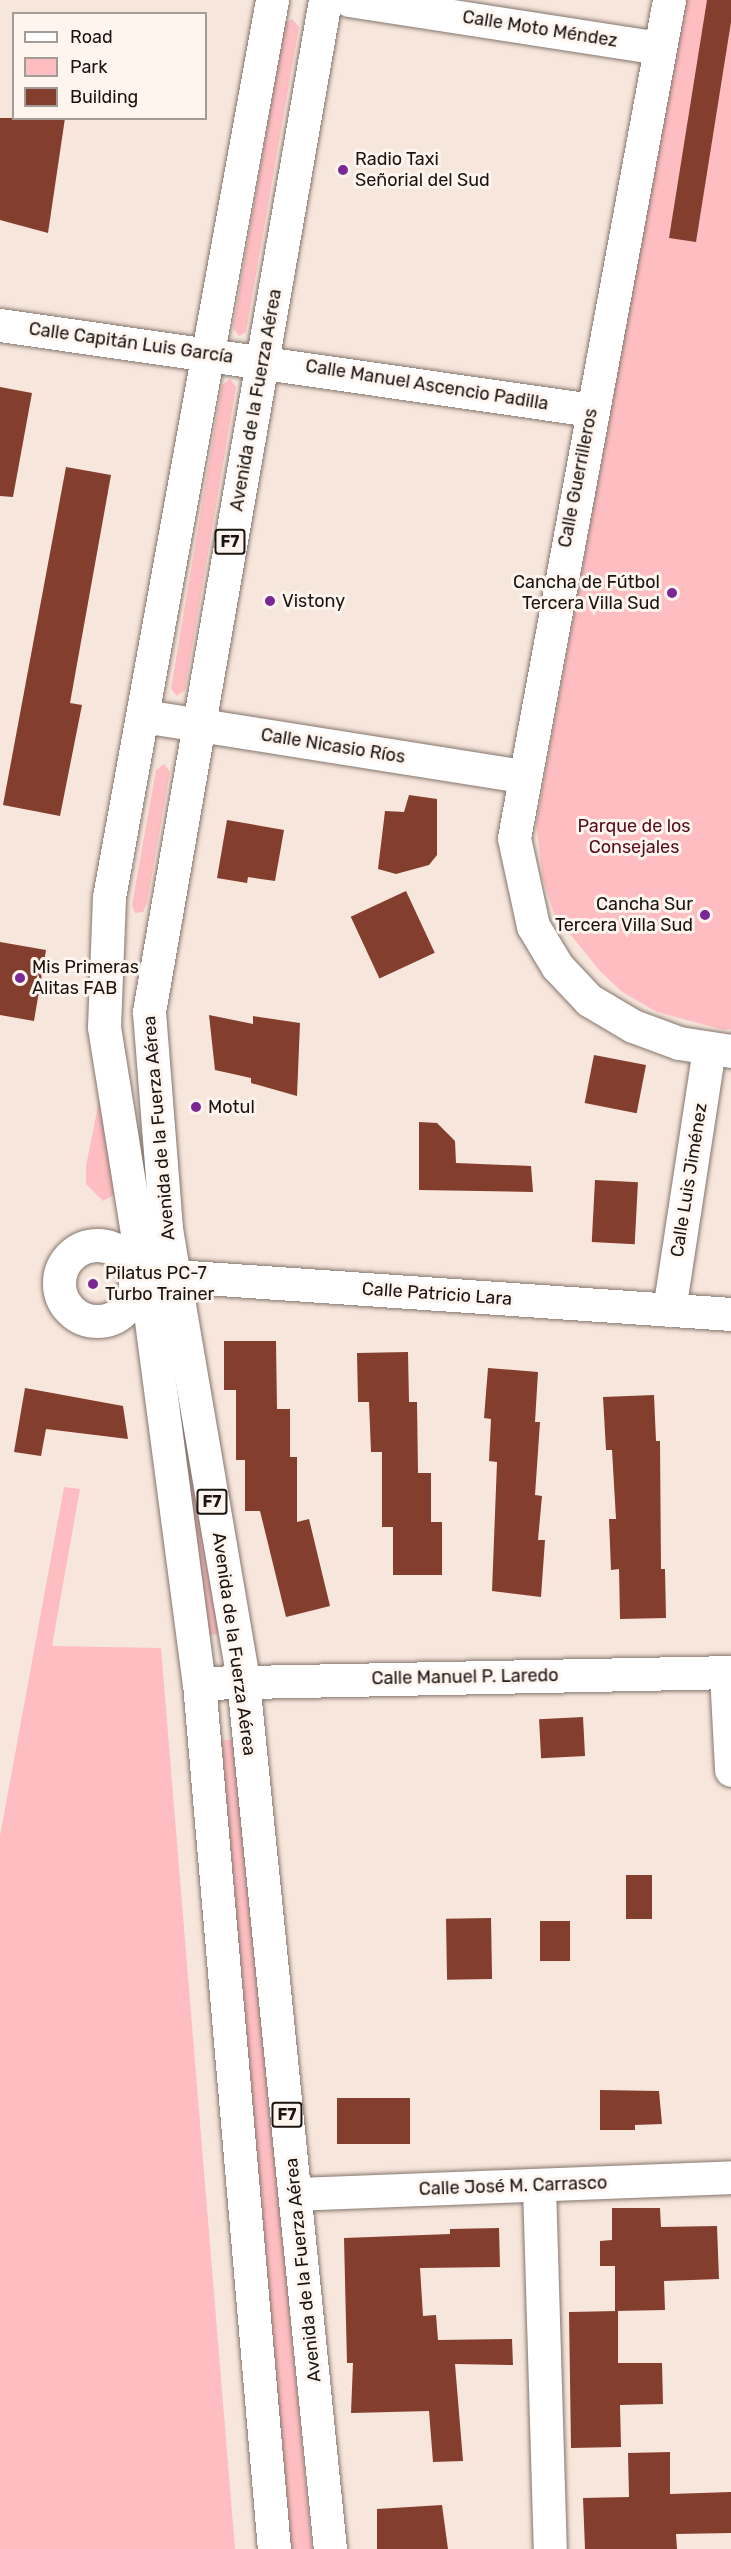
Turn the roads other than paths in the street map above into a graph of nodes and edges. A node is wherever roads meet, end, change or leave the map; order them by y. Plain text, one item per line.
1 (272, 0) edge
2 (325, 0) edge
3 (349, 0) edge
4 (669, 0) edge
5 (659, 48) junction
6 (0, 325) edge
7 (211, 354) junction
8 (263, 360) junction
9 (591, 410) junction
10 (143, 716) junction
11 (198, 724) junction
12 (522, 776) junction
13 (720, 1050) edge
14 (159, 1275) junction
15 (669, 1310) junction
16 (731, 1314) edge
17 (728, 1672) edge
18 (243, 1681) junction
19 (199, 1683) junction
20 (731, 1770) edge
21 (731, 2177) edge
22 (539, 2185) junction
23 (295, 2194) junction
24 (274, 2549) edge
25 (330, 2549) edge
26 (550, 2549) edge

1 - 7 main road, Avenida de la Fuerza Aérea / F7
2 - 8 main road, Avenida de la Fuerza Aérea / F7
3 - 5 main road, Calle Moto Méndez
4 - 5 main road, Calle Guerrilleros
5 - 9 main road, Calle Guerrilleros
6 - 7 main road, Calle Capitán Luis García
7 - 8 main road, Calle Capitán Luis García
7 - 10 main road, Avenida de la Fuerza Aérea / F7
8 - 9 main road, Calle Manuel Ascencio Padilla
8 - 11 main road, Avenida de la Fuerza Aérea / F7
9 - 12 main road, Calle Guerrilleros
10 - 11 main road, Calle Nicasio Ríos
10 - 14 main road, Avenida de la Fuerza Aérea / F7
11 - 12 main road, Calle Nicasio Ríos
11 - 14 main road, Avenida de la Fuerza Aérea / F7
12 - 13 main road, Calle Guerrilleros
13 - 15 main road, Calle Luis Jiménez
14 - 15 main road, Calle Patricio Lara
14 - 18 main road, Avenida de la Fuerza Aérea / F7
14 - 19 main road, Avenida de la Fuerza Aérea / F7
15 - 16 main road, Calle Patricio Lara
17 - 18 main road, Calle Manuel P. Laredo
17 - 20 main road
18 - 19 main road, Calle Manuel P. Laredo
18 - 23 main road, Avenida de la Fuerza Aérea / F7
19 - 24 main road, Avenida de la Fuerza Aérea / F7
21 - 22 main road, Calle José M. Carrasco
22 - 23 main road, Calle José M. Carrasco
22 - 26 main road
23 - 25 main road, Avenida de la Fuerza Aérea / F7

